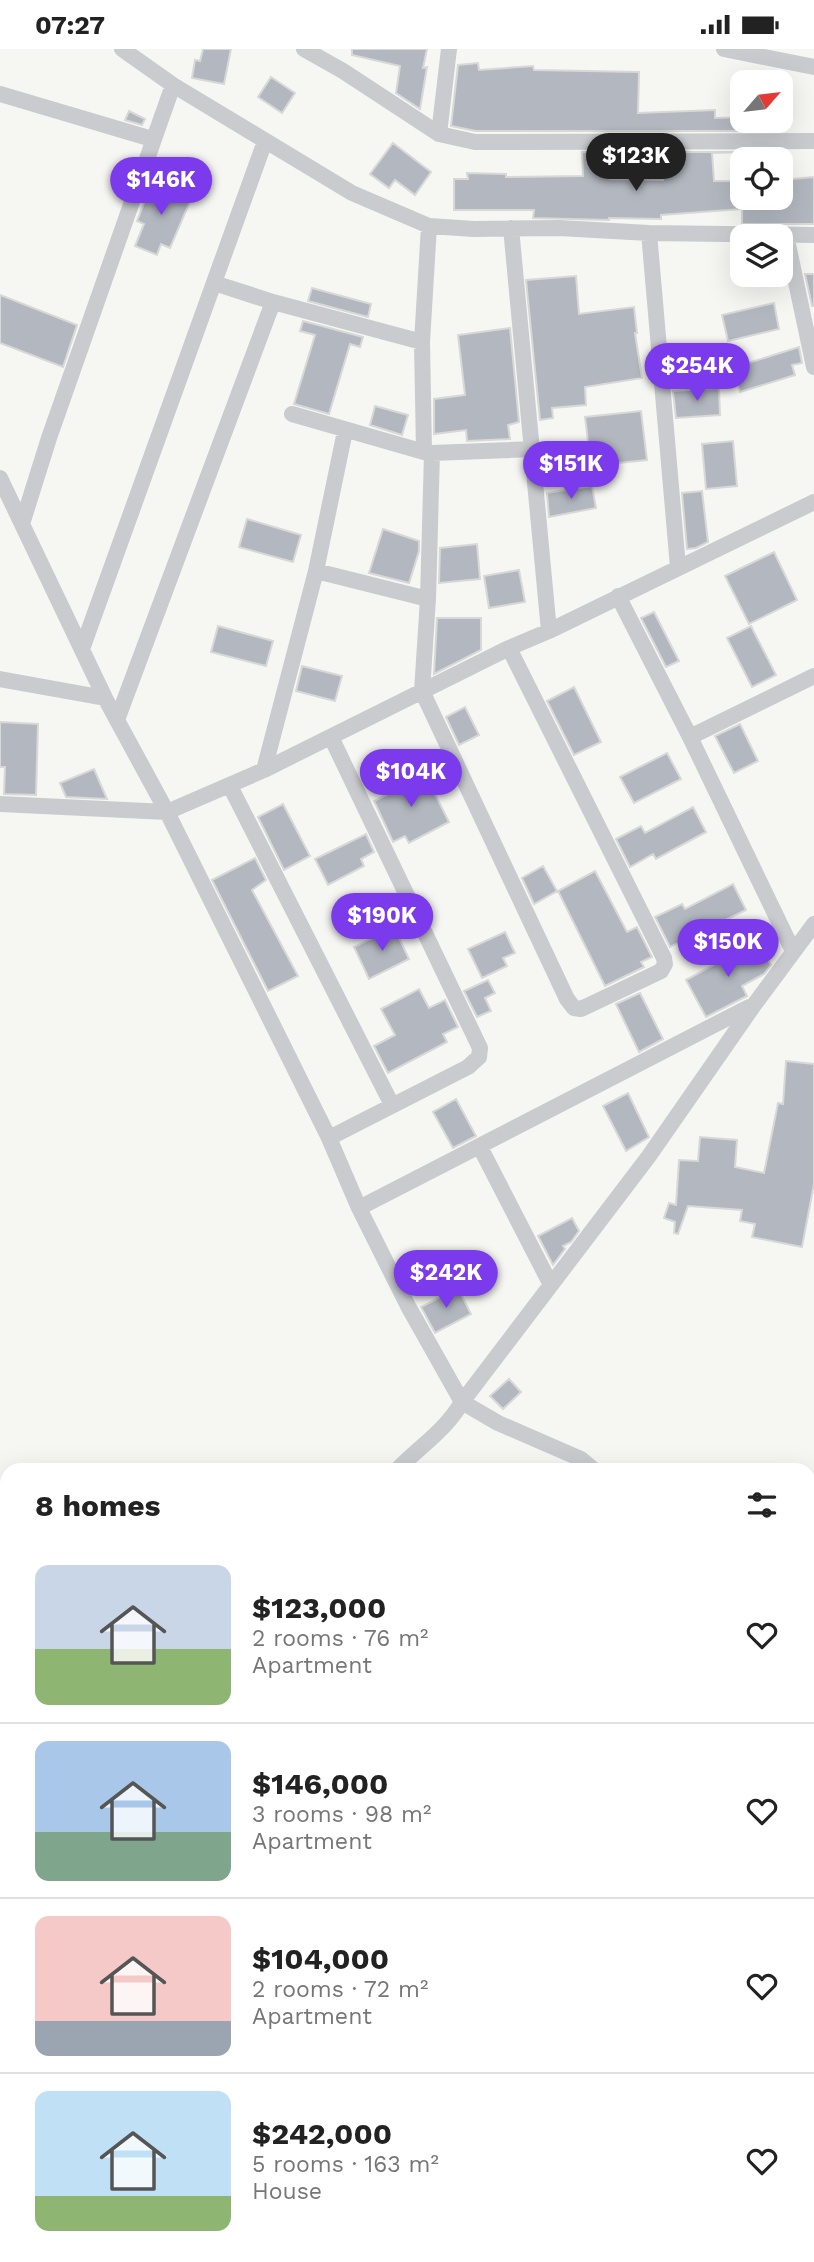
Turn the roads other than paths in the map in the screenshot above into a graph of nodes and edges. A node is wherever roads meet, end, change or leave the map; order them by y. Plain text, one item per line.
1 (122, 49) edge
2 (304, 49) edge
3 (449, 49) edge
4 (724, 49) edge
5 (814, 65) edge
6 (173, 85) junction
7 (0, 94) edge
8 (439, 134) junction
9 (152, 139) junction
10 (265, 141) junction
11 (814, 141) edge
12 (429, 226) junction
13 (511, 228) junction
14 (649, 233) junction
15 (730, 234) edge
16 (793, 235) edge
17 (814, 235) edge
18 (793, 268) edge
19 (214, 283) junction
20 (273, 302) junction
21 (422, 342) junction
22 (814, 367) edge
23 (292, 414) dead end
24 (345, 431) junction
25 (533, 449) junction
26 (428, 453) junction
27 (0, 478) edge
28 (814, 502) edge
29 (22, 524) junction
30 (678, 567) junction
31 (316, 571) junction
32 (618, 597) junction
33 (428, 599) junction
34 (548, 631) junction
35 (509, 648) junction
36 (82, 649) junction
37 (814, 676) edge
38 (0, 679) edge
39 (422, 691) junction
40 (105, 698) junction
41 (117, 720) junction
42 (331, 737) junction
43 (690, 737) junction
44 (264, 770) junction
45 (230, 786) junction
46 (0, 804) edge
47 (167, 811) junction
48 (813, 921) edge
49 (793, 951) junction
50 (754, 1005) junction
51 (392, 1105) junction
52 (329, 1138) junction
53 (480, 1147) junction
54 (359, 1208) junction
55 (551, 1285) junction
56 (462, 1402) junction
57 (404, 1463) edge
58 (586, 1463) edge

1 - 6 street
2 - 8 street
3 - 8 street
4 - 5 street
6 - 9 street
6 - 10 street
7 - 9 street
8 - 11 street
9 - 29 street
10 - 12 street
10 - 19 street
12 - 13 street
12 - 21 street
13 - 14 street
13 - 25 street
14 - 15 street
14 - 30 street
16 - 17 street
18 - 22 street
19 - 20 street
19 - 36 street
20 - 21 street
20 - 41 street
21 - 26 street
23 - 24 street
24 - 26 street
24 - 31 street
25 - 26 street
25 - 34 street
26 - 33 street
27 - 29 street
28 - 30 street
29 - 36 street
30 - 32 street
31 - 33 street
31 - 44 street
32 - 34 street
32 - 43 street
33 - 39 street
34 - 35 street
35 - 39 street
35 - 39 street
36 - 40 street
37 - 43 street
38 - 40 street
39 - 42 street
40 - 41 street
41 - 47 street
42 - 44 street
42 - 51 street
43 - 49 street
44 - 45 street
45 - 47 street
45 - 51 street
46 - 47 street
47 - 52 street
48 - 49 street
49 - 50 street
50 - 53 street
50 - 55 street
51 - 52 street
52 - 54 street
53 - 54 street
53 - 55 street
54 - 56 street
55 - 56 street
56 - 57 street
56 - 58 street

